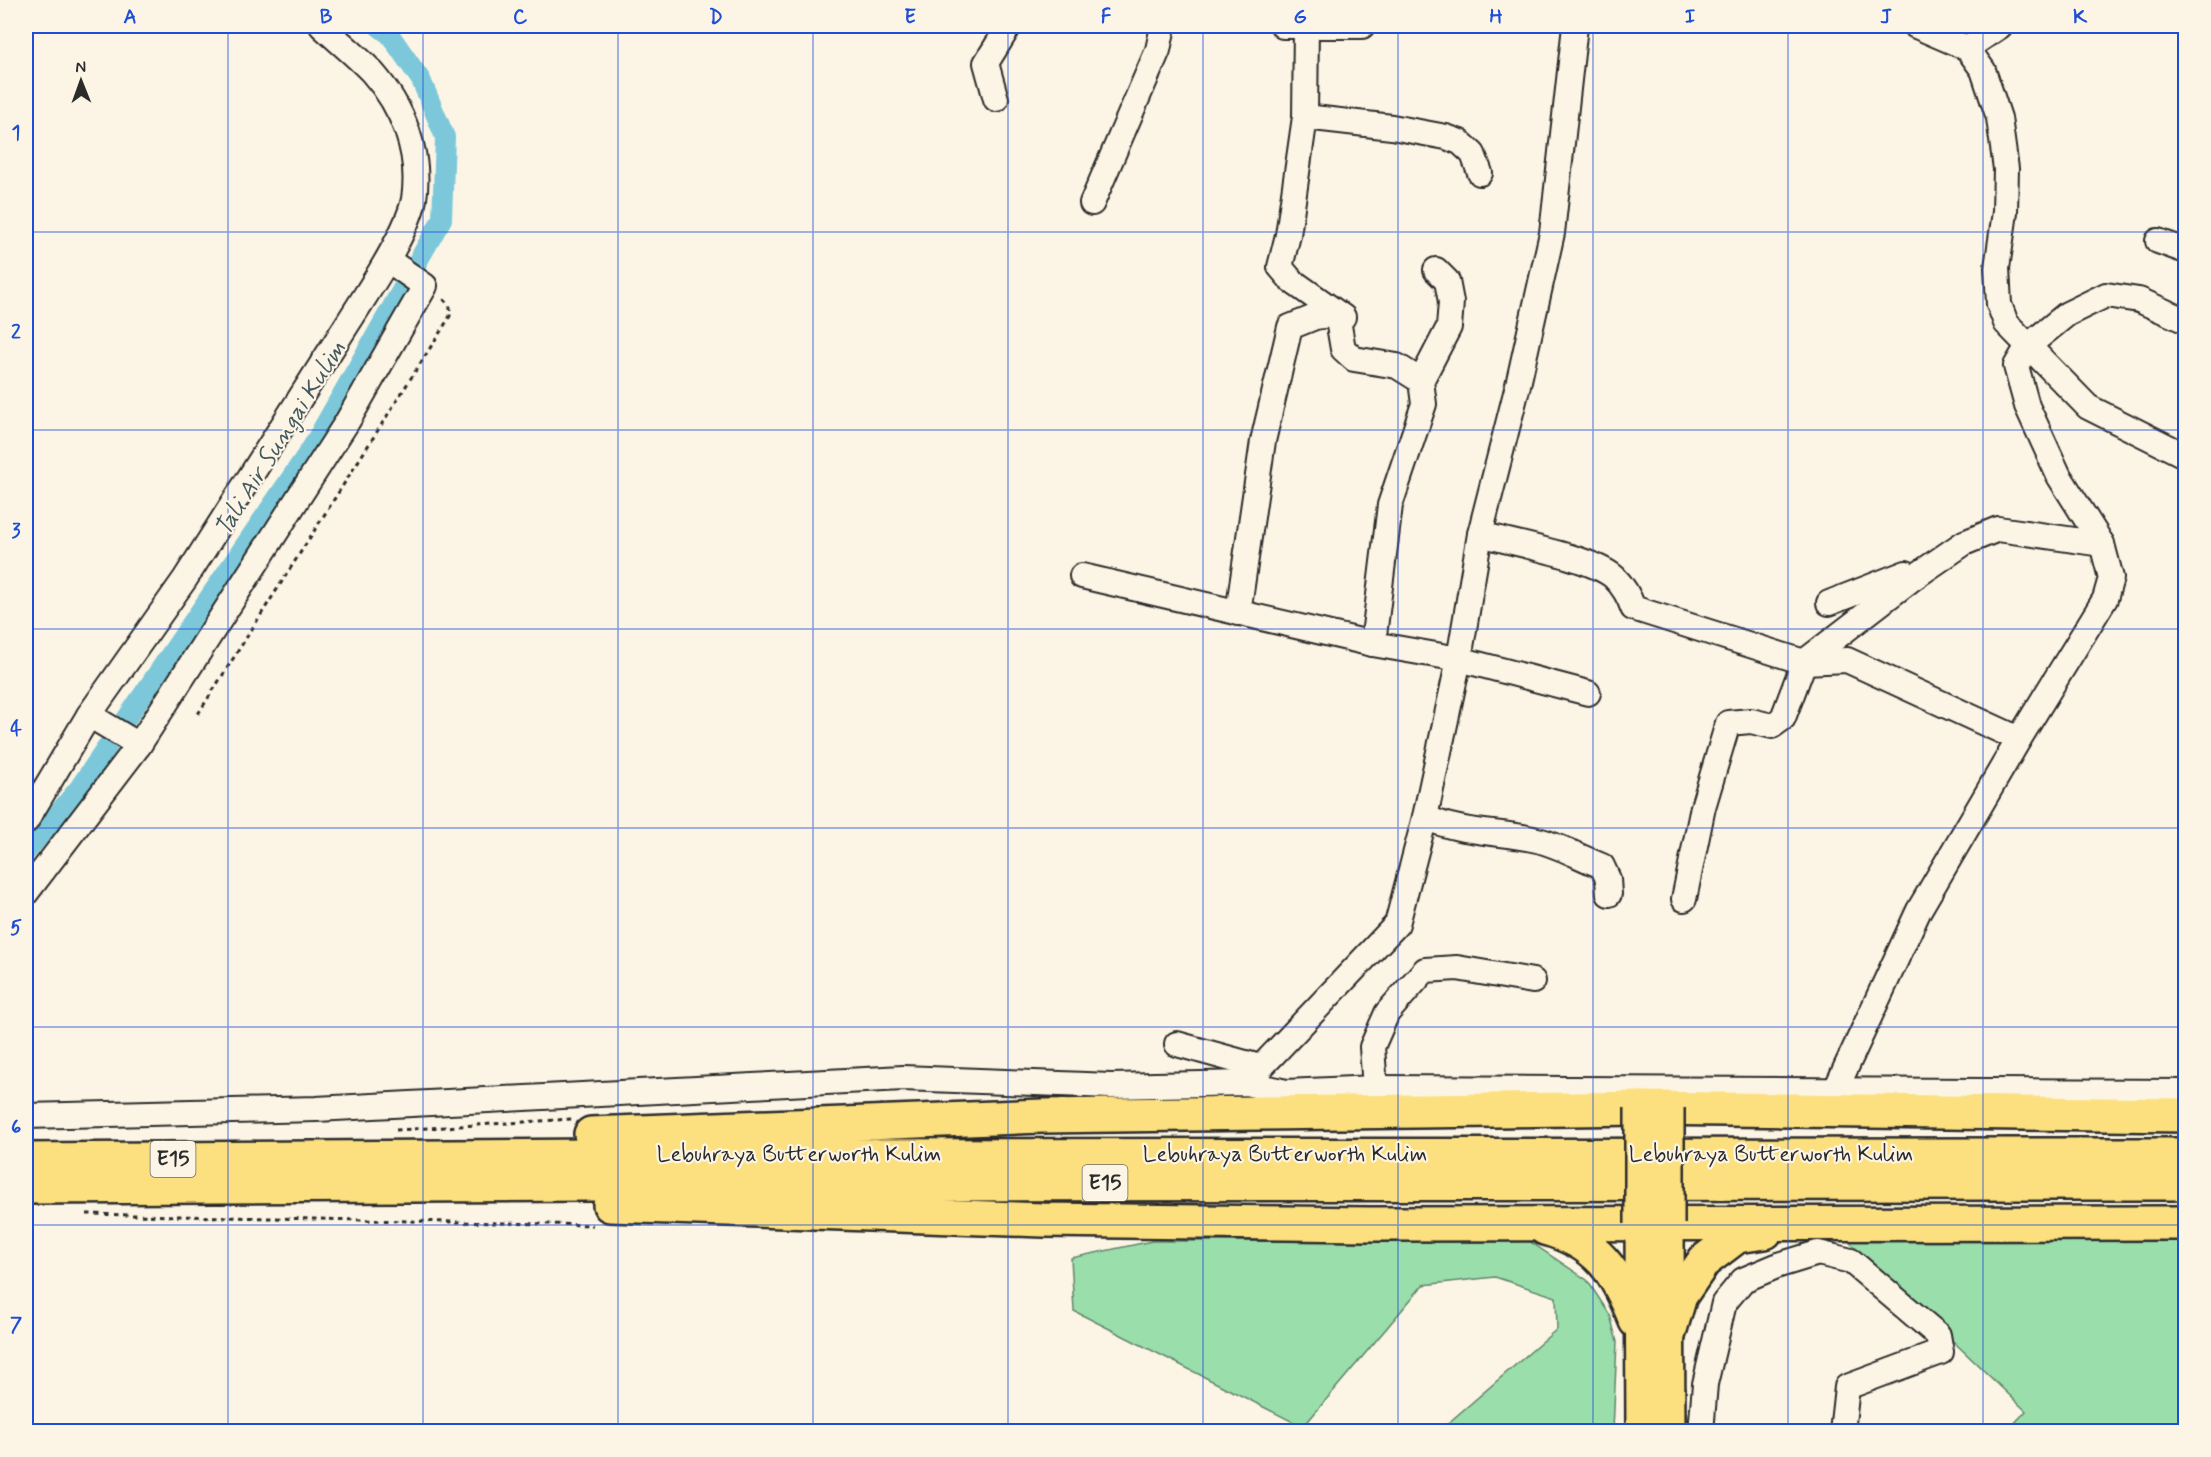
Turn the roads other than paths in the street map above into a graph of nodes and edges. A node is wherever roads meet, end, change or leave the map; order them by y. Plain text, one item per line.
1 (322, 26) edge
2 (1009, 26) edge
3 (1163, 26) edge
4 (1283, 26) edge
5 (1306, 26) edge
6 (1362, 26) edge
7 (1575, 26) edge
8 (1916, 26) edge
9 (2001, 26) edge
10 (1967, 48) junction
11 (996, 99) dead end
12 (1305, 117) junction
13 (1480, 173) dead end
14 (1092, 203) dead end
15 (2157, 241) dead end
16 (2186, 251) edge
17 (393, 264) junction
18 (1436, 270) dead end
19 (1343, 317) junction
20 (2186, 321) edge
21 (2036, 339) junction
22 (1421, 381) junction
23 (2186, 456) edge
24 (1480, 534) junction
25 (2102, 544) junction
26 (1939, 560) junction
27 (1082, 576) dead end
28 (1829, 603) dead end
29 (1238, 613) junction
30 (1373, 644) junction
31 (1459, 659) junction
32 (1804, 662) junction
33 (1588, 693) dead end
34 (93, 717) junction
35 (2019, 739) junction
36 (135, 743) junction
37 (1425, 817) junction
38 (26, 821) edge
39 (26, 893) edge
40 (1609, 894) dead end
41 (1684, 899) dead end
42 (1533, 981) dead end
43 (1177, 1044) dead end
44 (1253, 1075) junction
45 (1375, 1088) junction
46 (1836, 1089) junction
47 (2186, 1092) edge
48 (1654, 1108) junction
49 (2186, 1115) edge
50 (26, 1116) edge
51 (2186, 1155) edge
52 (26, 1160) edge
53 (321, 1172) junction
54 (2186, 1183) edge
55 (26, 1187) edge
56 (1826, 1222) junction
57 (2186, 1223) edge
58 (1529, 1224) junction
59 (1655, 1224) junction
60 (1655, 1336) junction
61 (1643, 1431) edge
62 (1668, 1431) edge
63 (1701, 1431) edge
64 (1842, 1431) edge

1 - 17 street
2 - 11 street
3 - 14 street
4 - 5 street
5 - 6 street
5 - 12 street
7 - 24 street
8 - 10 street
9 - 10 street
10 - 21 street
12 - 13 street
12 - 19 street
15 - 16 street
17 - 34 street
17 - 36 street
18 - 22 street
19 - 22 street
19 - 29 street
20 - 21 street
21 - 23 street
21 - 25 street
22 - 30 street
24 - 31 street
24 - 32 street
25 - 26 street
25 - 35 street
26 - 28 street
26 - 32 street
27 - 29 street
29 - 30 street
30 - 31 street
31 - 33 street
31 - 37 street
32 - 35 street
32 - 41 street
34 - 36 street
34 - 38 street
35 - 46 street
36 - 39 street
37 - 40 street
37 - 44 street
42 - 45 street
43 - 44 street
44 - 45 street
44 - 50 street
45 - 46 street
46 - 47 street
48 - 49 highway
48 - 53 highway
48 - 59 highway, bridge
51 - 53 highway, Lebuhraya Butterworth Kulim / E15
52 - 53 highway, Lebuhraya Butterworth Kulim / E15
53 - 54 highway, Lebuhraya Butterworth Kulim / E15
53 - 55 highway, Lebuhraya Butterworth Kulim / E15
53 - 58 highway
56 - 57 highway
56 - 59 highway
56 - 60 highway
58 - 59 highway
58 - 60 highway
59 - 60 highway
60 - 61 highway
60 - 62 highway
63 - 64 street

